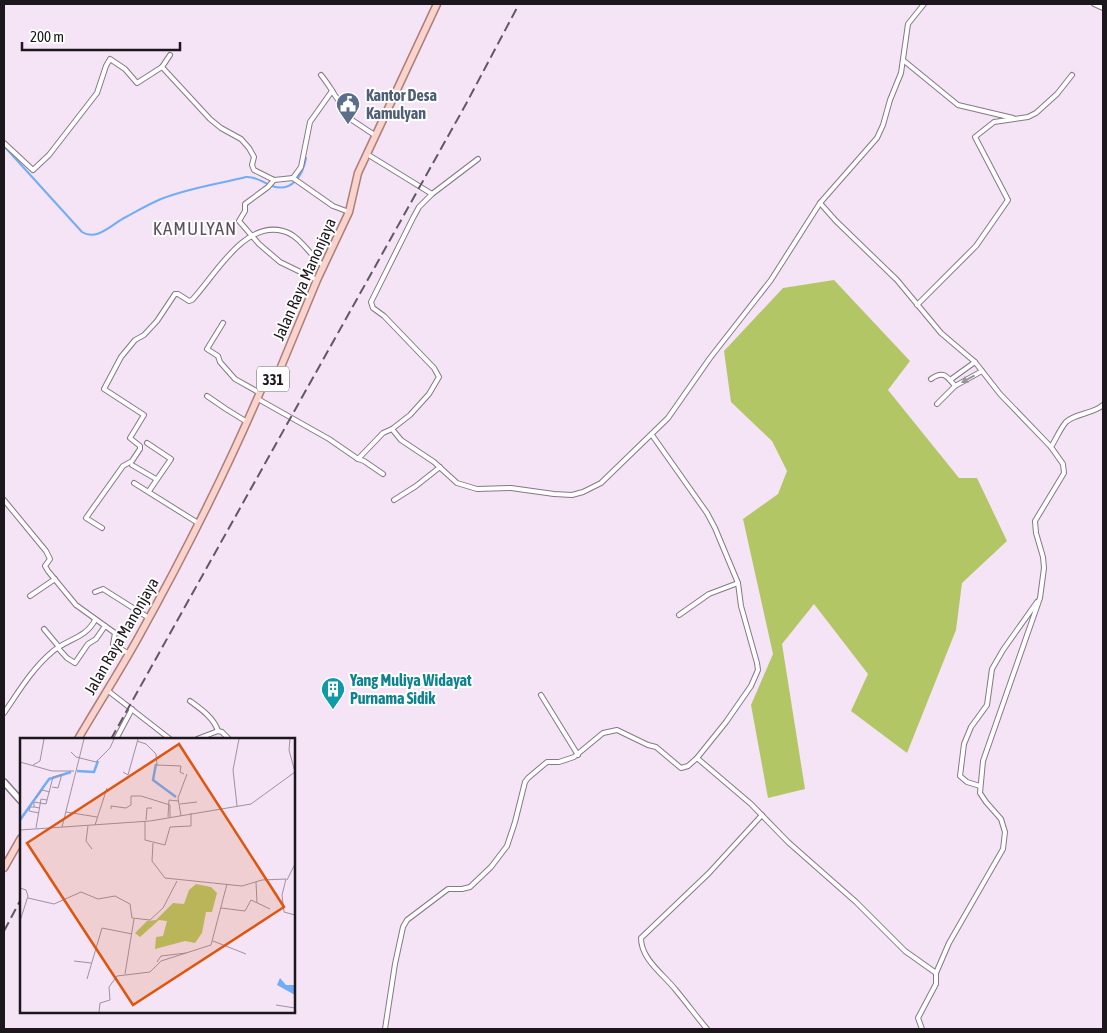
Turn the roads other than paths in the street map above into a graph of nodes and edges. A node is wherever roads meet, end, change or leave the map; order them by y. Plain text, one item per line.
1 (437, 4) edge
2 (924, 4) edge
3 (1094, 4) edge
4 (1103, 8) edge
5 (170, 54) dead end
6 (903, 60) junction
7 (162, 67) junction
8 (321, 75) dead end
9 (1072, 75) dead end
10 (332, 91) junction
11 (1015, 119) junction
12 (376, 136) junction
13 (4, 143) edge
14 (367, 154) junction
15 (478, 159) dead end
16 (293, 178) junction
17 (274, 180) junction
18 (432, 194) junction
19 (820, 203) junction
20 (349, 212) junction
21 (252, 236) junction
22 (324, 266) junction
23 (318, 280) junction
24 (917, 305) junction
25 (223, 323) dead end
26 (974, 362) junction
27 (982, 371) junction
28 (931, 379) dead end
29 (950, 380) junction
30 (955, 386) junction
31 (207, 396) dead end
32 (259, 396) junction
33 (937, 404) dead end
34 (1103, 405) edge
35 (247, 422) junction
36 (392, 429) junction
37 (652, 435) junction
38 (147, 443) dead end
39 (1051, 447) junction
40 (358, 459) junction
41 (132, 465) dead end
42 (440, 467) junction
43 (383, 474) dead end
44 (156, 479) junction
45 (134, 483) dead end
46 (149, 492) junction
47 (4, 500) edge
48 (394, 500) dead end
49 (198, 523) junction
50 (102, 528) dead end
51 (55, 579) junction
52 (738, 583) junction
53 (95, 592) dead end
54 (30, 596) dead end
55 (1040, 598) junction
56 (679, 615) dead end
57 (149, 618) junction
58 (96, 620) junction
59 (105, 626) junction
60 (44, 629) dead end
61 (59, 647) junction
62 (128, 654) junction
63 (107, 690) junction
64 (541, 695) dead end
65 (190, 701) dead end
66 (132, 709) junction
67 (4, 713) edge
68 (218, 731) junction
69 (79, 738) edge
70 (117, 738) edge
71 (169, 738) edge
72 (200, 738) edge
73 (228, 738) edge
74 (578, 755) junction
75 (697, 758) junction
76 (4, 782) edge
77 (980, 786) junction
78 (20, 800) edge
79 (762, 815) junction
80 (20, 840) edge
81 (4, 868) edge
82 (936, 973) junction
83 (385, 1029) edge
84 (707, 1029) edge
85 (922, 1029) edge

1 - 12 main road, Jalan Raya Manonjaya / 331
2 - 6 street
3 - 4 street
5 - 7 street
6 - 11 street
6 - 19 street
7 - 13 street
7 - 17 street
8 - 10 street
9 - 11 street
10 - 12 street
10 - 16 street
11 - 24 street
12 - 14 main road, Jalan Raya Manonjaya / 331
14 - 18 street
14 - 20 main road, Jalan Raya Manonjaya / 331
15 - 18 street
16 - 17 street
16 - 20 street
17 - 21 street
18 - 36 street
19 - 24 street
19 - 37 street
20 - 22 main road, Jalan Raya Manonjaya / 331
21 - 22 street
21 - 23 street
21 - 50 street
22 - 23 main road, Jalan Raya Manonjaya / 331
23 - 32 main road, Jalan Raya Manonjaya / 331
24 - 26 street
25 - 32 street
26 - 27 street
26 - 29 street
27 -> 30 street
27 - 39 street
28 - 29 street
29 - 30 street
30 - 33 street
31 - 35 street
32 - 35 main road, Jalan Raya Manonjaya / 331
32 - 40 street
34 - 39 street
35 - 49 main road, Jalan Raya Manonjaya / 331
36 - 40 street
36 - 42 street
37 - 42 street
37 - 52 street
38 - 44 street
39 - 55 street
40 - 43 street
41 - 44 street
42 - 48 street
44 - 46 street
45 - 46 street
46 - 49 street
47 - 51 street
49 - 57 main road, Jalan Raya Manonjaya / 331
51 - 54 street
51 - 58 street
52 - 56 street
52 - 75 street
53 - 57 street
55 - 77 street
55 - 77 street
57 - 62 main road, Jalan Raya Manonjaya / 331
58 - 59 street
58 - 61 street
59 - 61 street
59 - 62 street
60 - 61 street
61 - 67 street
62 - 63 main road, Jalan Raya Manonjaya / 331
63 - 66 street
63 - 69 main road, Jalan Raya Manonjaya / 331
64 - 74 street
65 - 68 street
66 - 70 street
66 - 71 street
68 - 72 street
68 - 73 street
74 - 75 street
74 - 83 street
75 - 79 street
76 - 78 street
77 - 82 street
79 - 82 street
79 - 84 street
80 - 81 main road
82 - 85 street

